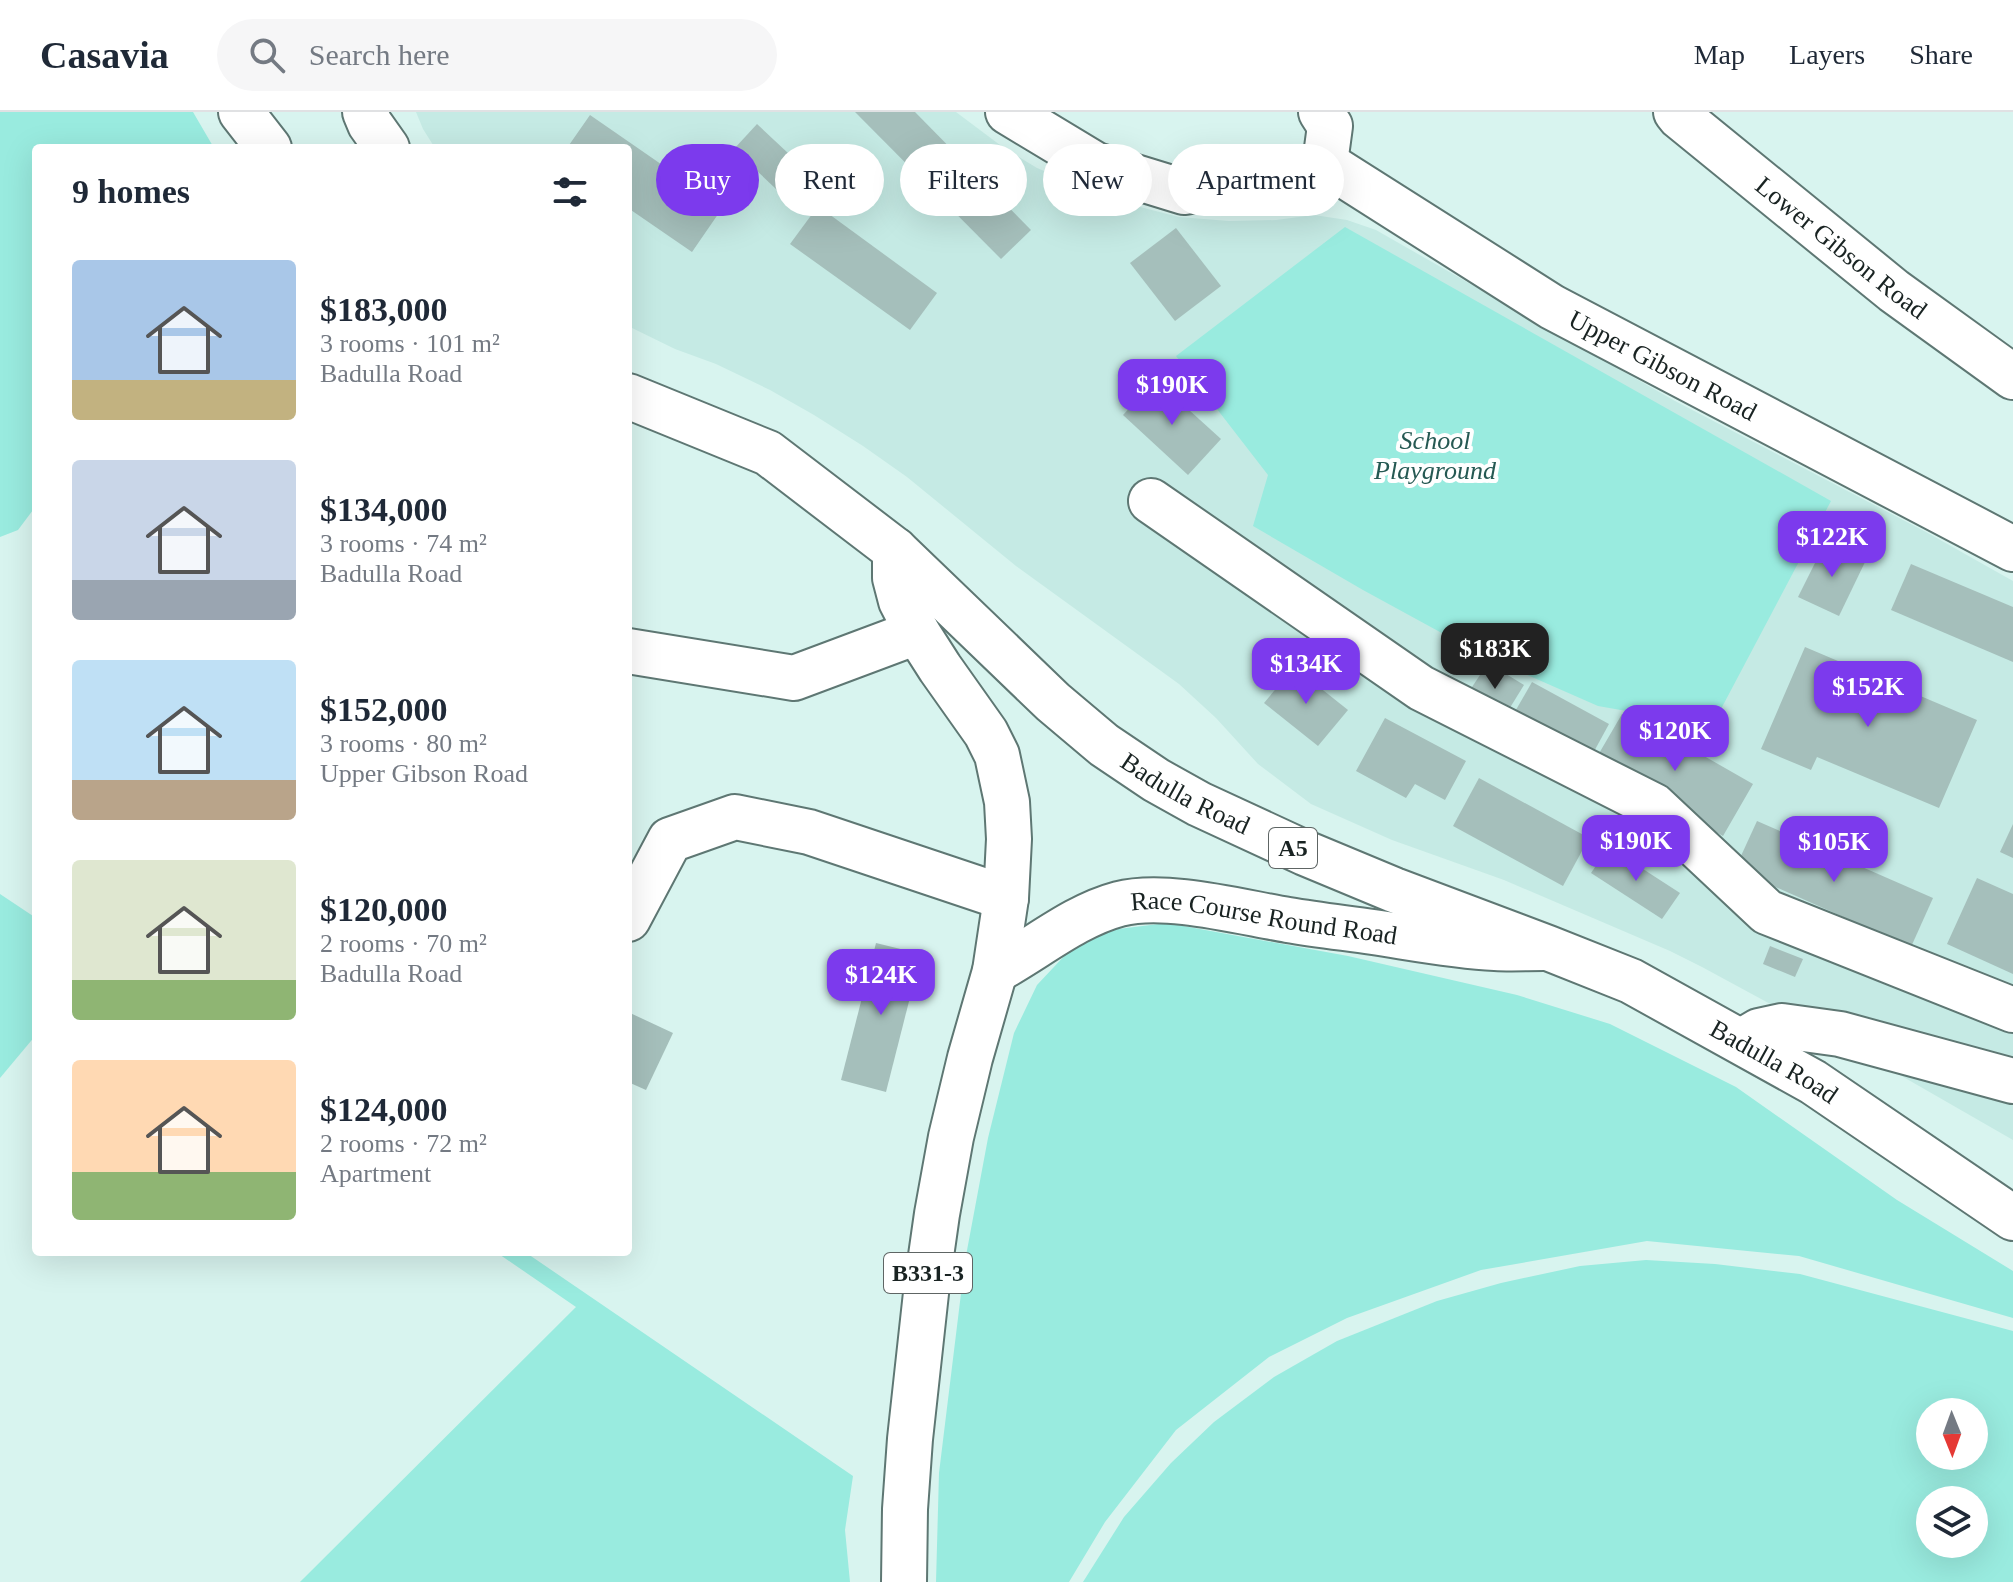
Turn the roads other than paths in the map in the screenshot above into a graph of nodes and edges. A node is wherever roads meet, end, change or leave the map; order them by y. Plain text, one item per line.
1 (241, 112) edge
2 (365, 112) edge
3 (1008, 112) edge
4 (1321, 112) edge
5 (1676, 112) edge
6 (266, 144) edge
7 (384, 144) edge
8 (1328, 144) edge
9 (1344, 175) edge
10 (1168, 187) edge
11 (2013, 377) edge
12 (632, 398) edge
13 (1151, 501) dead end
14 (2013, 549) edge
15 (895, 550) junction
16 (917, 632) junction
17 (632, 652) edge
18 (1006, 898) junction
19 (632, 911) edge
20 (1548, 948) junction
21 (995, 971) junction
22 (2013, 1010) edge
23 (1742, 1041) junction
24 (2013, 1081) edge
25 (2013, 1218) edge
26 (904, 1582) edge

1 - 6 main road
2 - 7 main road
3 - 10 main road
4 - 8 main road
5 - 11 main road, Lower Gibson Road
9 - 14 main road, Upper Gibson Road
12 - 15 main road, Badulla Road / A5
13 - 22 main road
15 - 16 main road, B331-3
15 - 20 main road, Badulla Road / A5
16 - 17 main road
16 - 18 main road, B331-3
18 - 19 main road
18 - 21 main road, B331-3
20 - 21 main road, Race Course Round Road
20 - 23 main road, Badulla Road / A5
21 - 26 main road, B331-3
23 - 24 main road
23 - 25 main road, Badulla Road / A5

